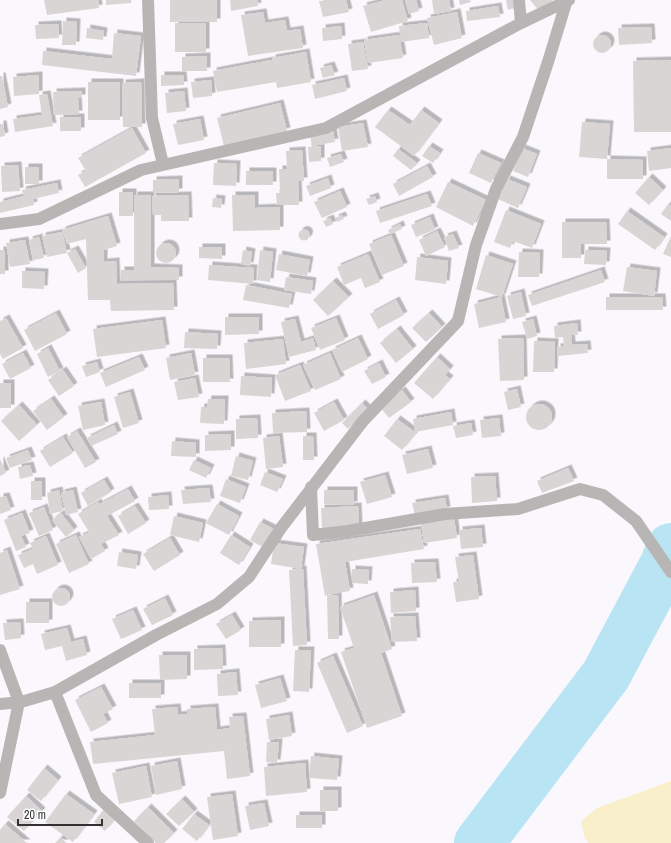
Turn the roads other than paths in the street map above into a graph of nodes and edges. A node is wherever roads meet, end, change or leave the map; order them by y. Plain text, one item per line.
1 (148, 0) edge
2 (519, 0) edge
3 (568, 1) edge
4 (521, 23) junction
5 (163, 164) junction
6 (0, 224) edge
7 (311, 487) junction
8 (671, 572) edge
9 (0, 650) edge
10 (55, 692) junction
11 (19, 702) junction
12 (0, 704) edge
13 (0, 793) edge
14 (148, 843) edge

1 - 5 street
2 - 4 street
3 - 4 street
3 - 7 street
4 - 5 street
5 - 6 street
7 - 8 street
7 - 10 street
9 - 11 street
10 - 11 street
10 - 14 street
11 - 12 street
11 - 13 street

